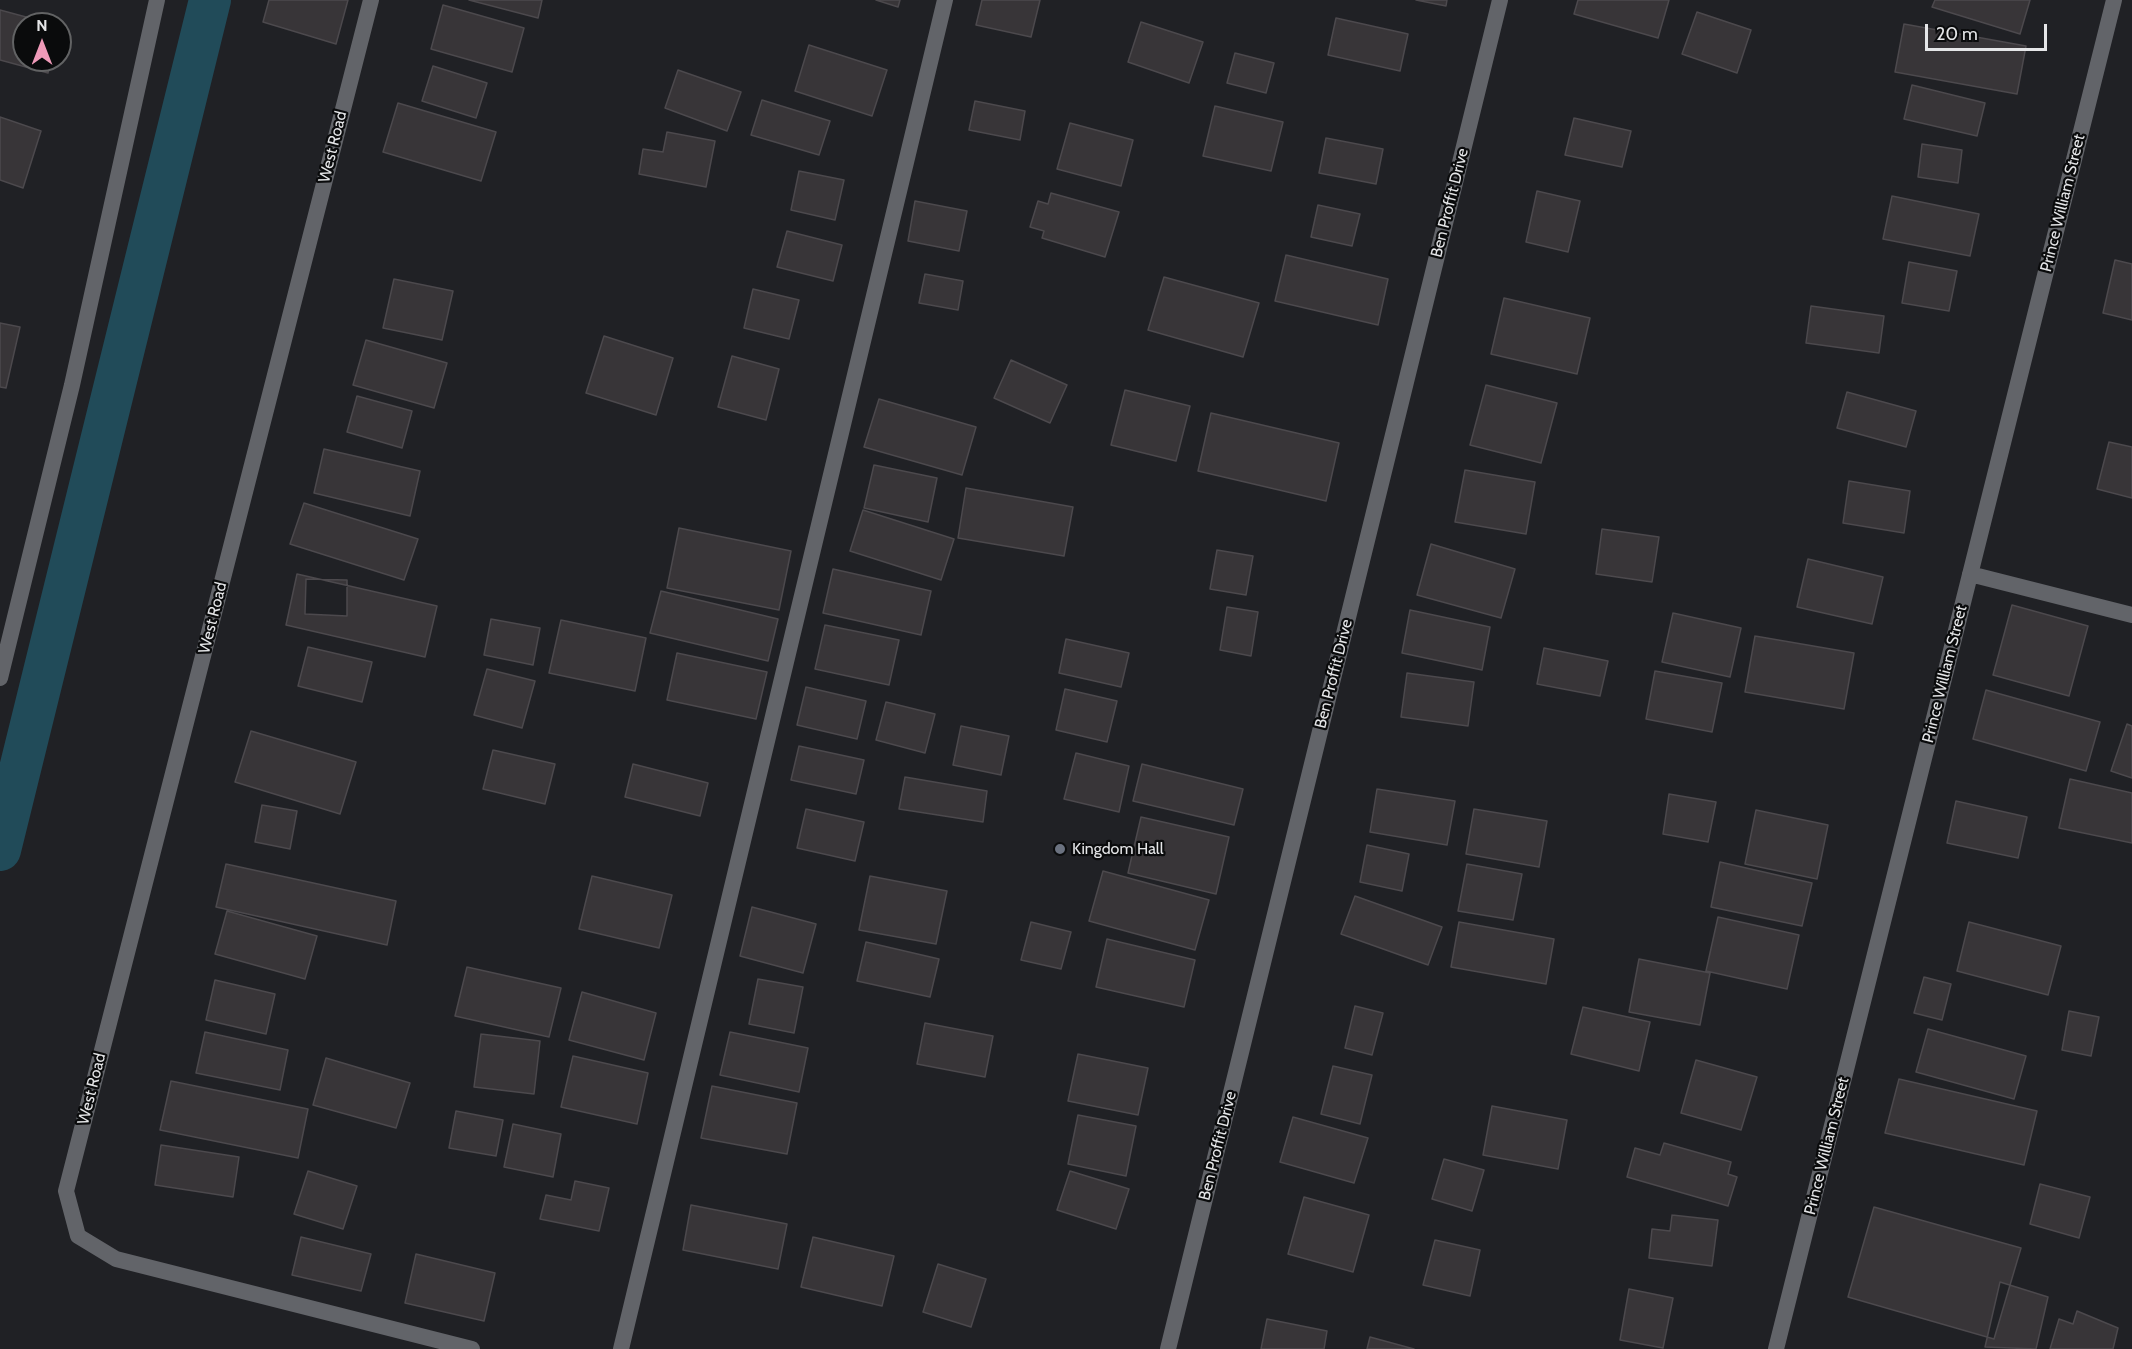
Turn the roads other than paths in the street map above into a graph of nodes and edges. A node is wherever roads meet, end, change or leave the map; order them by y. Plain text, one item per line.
1 (157, 0) edge
2 (371, 0) edge
3 (945, 0) edge
4 (1500, 0) edge
5 (2114, 0) edge
6 (1970, 574) junction
7 (2132, 615) edge
8 (0, 678) edge
9 (472, 1349) edge
10 (621, 1349) edge
11 (1168, 1349) edge
12 (1776, 1349) edge

1 - 8 street
2 - 9 street, West Road
3 - 10 street
4 - 11 street, Ben Proffit Drive
5 - 6 street, Prince William Street
6 - 7 street
6 - 12 street, Prince William Street

